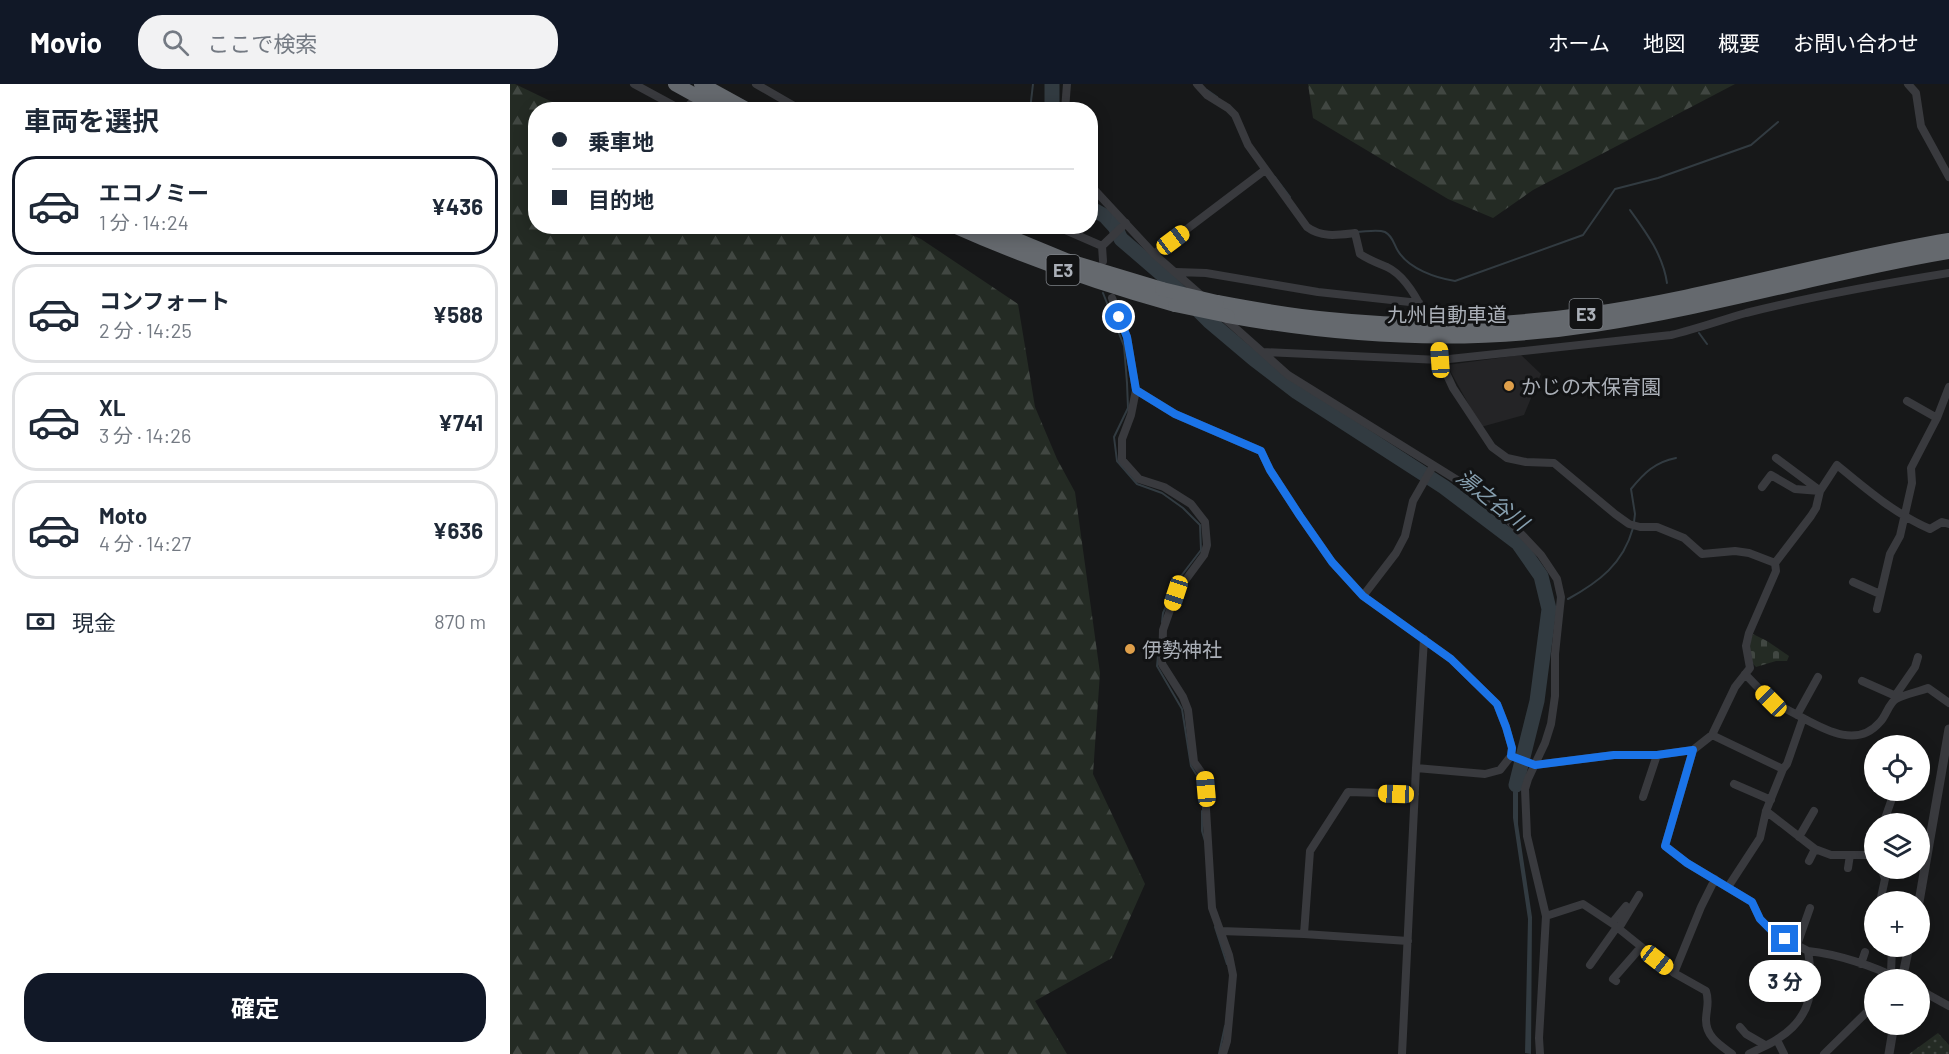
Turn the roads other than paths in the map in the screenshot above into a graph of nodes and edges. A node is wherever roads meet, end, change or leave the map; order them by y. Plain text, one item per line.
1 (634, 84) edge
2 (675, 84) edge
3 (700, 84) edge
4 (756, 84) edge
5 (1067, 84) edge
6 (1197, 84) edge
7 (1908, 84) edge
8 (673, 102) edge
9 (708, 102) edge
10 (733, 102) edge
11 (787, 102) edge
12 (1066, 102) edge
13 (1265, 170) junction
14 (1949, 177) edge
15 (1098, 194) edge
16 (1125, 224) junction
17 (972, 234) edge
18 (1003, 234) edge
19 (1074, 234) edge
20 (1949, 240) edge
21 (1102, 246) junction
22 (1949, 252) edge
23 (1154, 254) junction
24 (1103, 261) dead end
25 (1176, 272) junction
26 (1949, 273) edge
27 (1112, 298) dead end
28 (1419, 303) junction
29 (1424, 313) dead end
30 (1439, 346) dead end
31 (1263, 352) junction
32 (1440, 360) junction
33 (1949, 387) edge
34 (1136, 390) junction
35 (1907, 401) dead end
36 (1937, 418) junction
37 (1776, 459) dead end
38 (1433, 467) junction
39 (1762, 488) dead end
40 (1820, 491) junction
41 (1904, 515) junction
42 (1949, 524) edge
43 (1775, 563) junction
44 (1853, 582) dead end
45 (1880, 594) junction
46 (1363, 596) junction
47 (1876, 609) dead end
48 (1425, 639) junction
49 (1918, 657) dead end
50 (1744, 674) junction
51 (1818, 677) dead end
52 (1862, 681) dead end
53 (1897, 697) junction
54 (1949, 703) edge
55 (1800, 717) junction
56 (1949, 729) edge
57 (1712, 735) junction
58 (1693, 750) junction
59 (1657, 755) junction
60 (1514, 757) junction
61 (1534, 764) junction
62 (1416, 768) junction
63 (1783, 769) junction
64 (1734, 784) dead end
65 (1415, 794) junction
66 (1643, 796) dead end
67 (1771, 800) junction
68 (1766, 811) junction
69 (1814, 811) dead end
70 (1799, 837) junction
71 (1815, 849) junction
72 (1850, 855) junction
73 (1864, 856) edge
74 (1809, 861) dead end
75 (1848, 868) dead end
76 (1715, 879) junction
77 (1728, 887) junction
78 (1921, 891) edge
79 (1639, 895) dead end
80 (1626, 906) dead end
81 (1810, 908) dead end
82 (1546, 916) junction
83 (1616, 926) junction
84 (1220, 932) junction
85 (1304, 934) junction
86 (1408, 941) junction
87 (1797, 945) junction
88 (1641, 947) junction
89 (1808, 951) junction
90 (1864, 955) edge
91 (1861, 964) junction
92 (1590, 965) dead end
93 (1876, 969) edge
94 (1674, 973) junction
95 (1616, 981) dead end
96 (1930, 996) edge
97 (1949, 1006) edge
98 (1864, 1015) edge
99 (1740, 1027) dead end
100 (1892, 1035) edge
101 (1777, 1040) junction
102 (1766, 1045) junction
103 (1223, 1054) edge
104 (1402, 1054) edge
105 (1540, 1054) edge
106 (1732, 1054) edge
107 (1749, 1054) edge
108 (1784, 1054) edge
109 (1824, 1054) edge
110 (1889, 1054) edge

1 - 8 street
2 - 9 highway
3 - 10 highway
4 - 11 street
5 - 12 street
6 - 13 street
7 - 14 street
13 - 23 street
13 - 28 street
15 - 16 street
16 - 21 street
16 - 23 street
17 - 22 highway, 九州自動車道 / E3, bridge
18 - 20 highway, 九州自動車道 / E3, bridge
19 - 21 street
21 - 24 street
23 - 25 street
25 - 28 street
25 - 31 street
26 - 32 street
27 - 34 street
28 - 29 street
30 - 32 street
31 - 32 street
31 - 38 street
32 - 43 street
33 - 36 street
34 - 46 street
34 - 84 street
35 - 36 street
36 - 41 street
37 - 40 street
38 - 46 street
38 - 61 street
39 - 40 street
40 - 41 street
40 - 43 street
41 - 42 street
41 - 45 street
43 - 50 street
44 - 45 street
45 - 47 street
46 - 48 street
48 - 60 street
48 - 62 street
49 - 53 street
50 - 55 street
50 - 57 street
51 - 55 street
52 - 53 street
53 - 54 street
53 - 55 street
55 - 63 street
56 - 78 street
57 - 58 street
57 - 63 street
58 - 59 street
58 - 76 street
59 - 61 street
59 - 66 street
60 - 61 street
60 - 62 street
61 - 82 street
62 - 65 street
63 - 67 street
64 - 67 street
65 - 85 street
65 - 86 street
67 - 68 street
68 - 70 street
68 - 77 street
69 - 70 street
70 - 71 street
71 - 72 street
71 - 74 street
72 - 73 street
72 - 75 street
76 - 77 street
76 - 94 street
77 - 87 street
79 - 83 street
80 - 83 street
81 - 87 street
82 - 83 street
82 - 105 street
83 - 88 street
83 - 92 street
84 - 85 street
84 - 103 street
85 - 86 street
86 - 104 street
87 - 89 street
88 - 94 street
88 - 95 street
89 - 91 street
89 - 101 street
90 - 91 street
91 - 93 street
94 - 106 street
96 - 97 street
98 - 109 street
99 - 102 street
100 - 110 street
101 - 102 street
101 - 108 street
102 - 107 street

